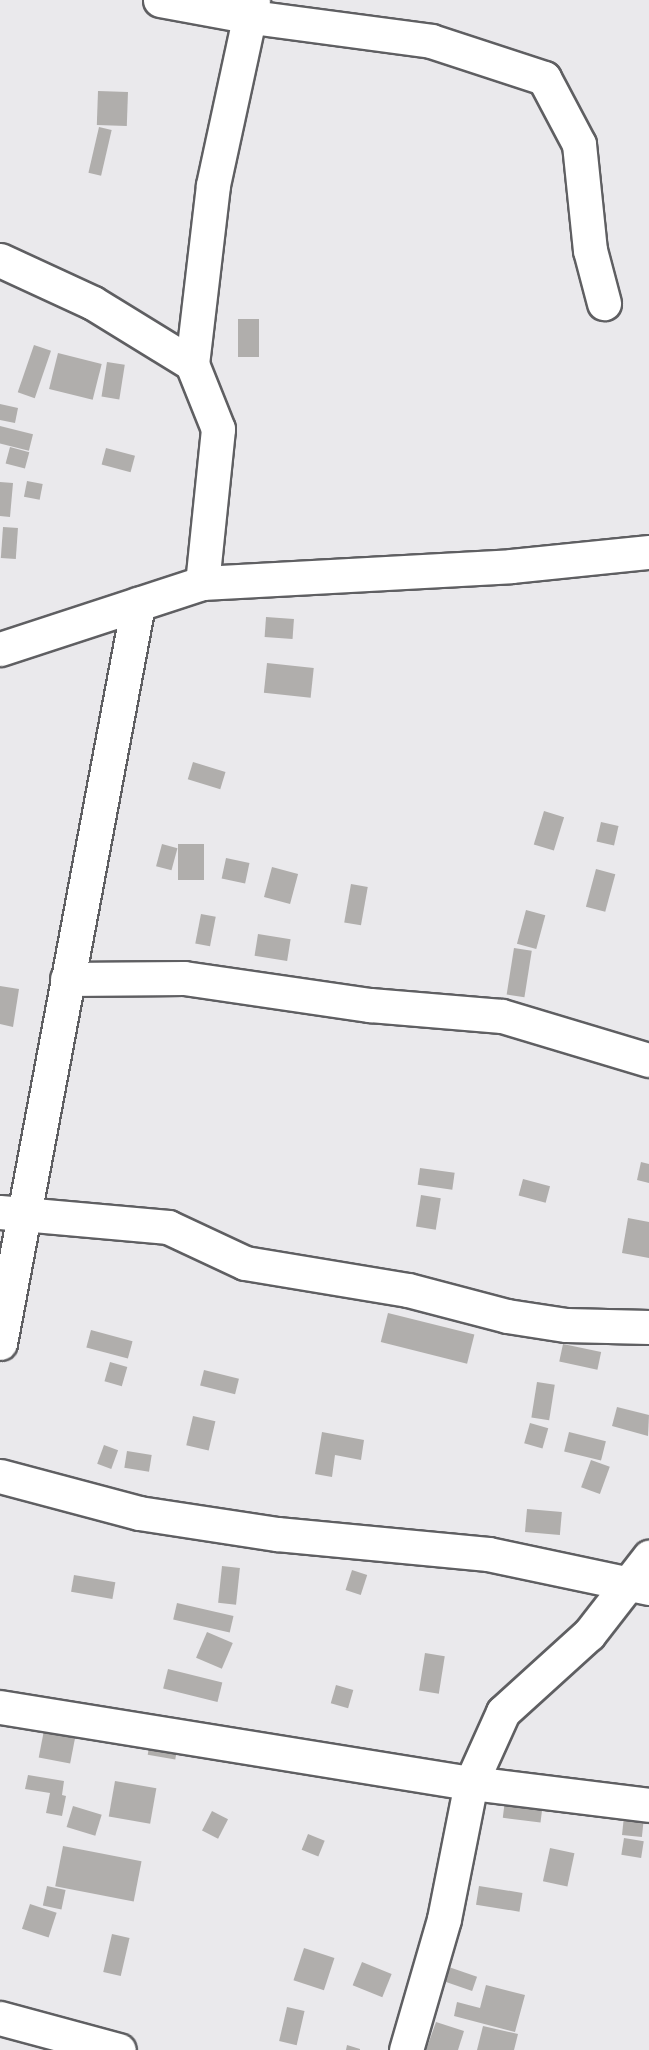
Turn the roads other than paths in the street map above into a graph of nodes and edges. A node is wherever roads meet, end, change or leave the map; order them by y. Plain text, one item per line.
1 (160, 0) edge
2 (252, 8) edge
3 (0, 260) edge
4 (604, 303) dead end
5 (192, 364) junction
6 (649, 552) edge
7 (202, 583) junction
8 (138, 604) junction
9 (0, 649) edge
10 (67, 979) junction
11 (649, 1060) edge
12 (11, 1213) edge
13 (649, 1327) edge
14 (0, 1343) edge
15 (0, 1476) edge
16 (649, 1557) edge
17 (639, 1586) edge
18 (0, 1707) edge
19 (471, 1783) junction
20 (649, 1805) edge
21 (0, 2018) edge
22 (119, 2050) edge
23 (406, 2050) edge

1 - 2 street
2 - 4 street
2 - 5 street
3 - 5 street
5 - 7 street
6 - 7 street
7 - 8 street
8 - 9 street
8 - 10 street
10 - 11 street
10 - 12 street
12 - 13 street
12 - 14 street
15 - 17 street
16 - 17 street
17 - 19 street
18 - 19 street
19 - 20 street
19 - 23 street
21 - 22 street

